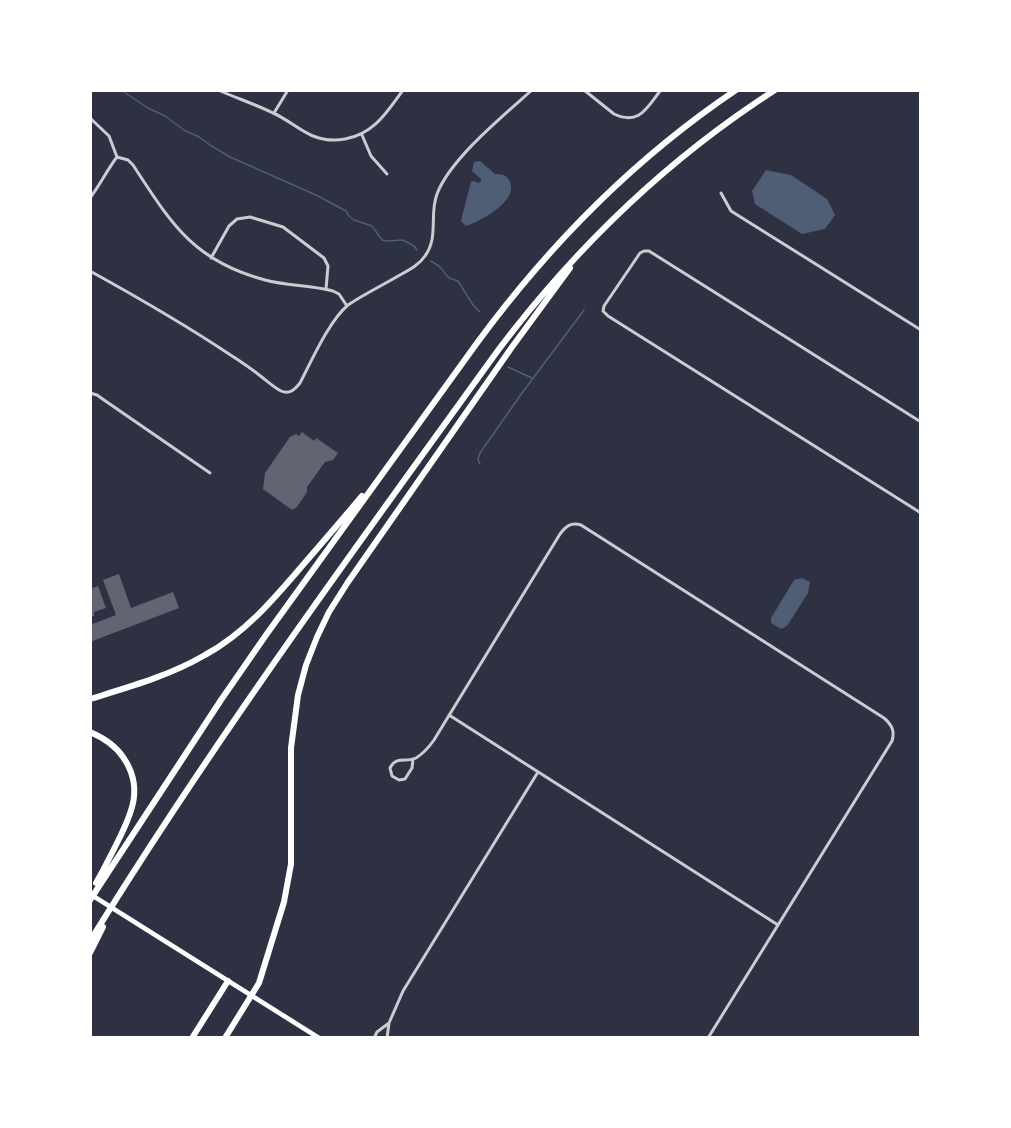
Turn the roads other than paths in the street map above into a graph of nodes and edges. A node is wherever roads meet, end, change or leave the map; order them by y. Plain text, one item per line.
1 (218, 90) edge
2 (288, 90) edge
3 (403, 90) edge
4 (532, 90) edge
5 (584, 90) edge
6 (661, 90) edge
7 (736, 90) edge
8 (775, 90) edge
9 (274, 113) junction
10 (90, 118) edge
11 (362, 135) junction
12 (117, 157) junction
13 (387, 174) dead end
14 (721, 193) dead end
15 (90, 198) edge
16 (588, 244) junction
17 (212, 258) junction
18 (90, 271) edge
19 (326, 289) junction
20 (347, 306) junction
21 (921, 330) edge
22 (90, 393) edge
23 (921, 422) edge
24 (391, 462) junction
25 (210, 473) dead end
26 (921, 513) edge
27 (90, 699) edge
28 (450, 715) junction
29 (90, 732) edge
30 (413, 759) junction
31 (538, 772) junction
32 (120, 894) junction
33 (90, 896) edge
34 (778, 925) junction
35 (90, 941) edge
36 (90, 953) edge
37 (228, 981) junction
38 (252, 995) junction
39 (389, 1023) junction
40 (192, 1038) edge
41 (225, 1038) edge
42 (319, 1038) edge
43 (374, 1038) edge
44 (387, 1038) edge
45 (708, 1038) edge

1 - 9 street
2 - 9 street
3 - 11 street
4 - 20 street
5 - 6 street
7 - 24 highway
8 - 16 highway
9 - 11 street
10 - 12 street
11 - 13 street
12 - 15 street
12 - 17 street
14 - 21 street
16 - 32 highway
16 - 38 highway
17 - 19 street
17 - 19 street
18 - 20 street
19 - 20 street
22 - 25 street
23 - 26 street
24 - 27 highway
24 - 33 highway
28 - 30 street
28 - 31 street
28 - 34 street
29 - 33 highway
30 - 30 street
31 - 34 street
31 - 39 street
32 - 35 highway
32 - 36 highway
33 - 37 main road
34 - 45 street
37 - 38 main road
37 - 40 highway
38 - 41 highway
38 - 42 main road
39 - 43 street
39 - 44 street

